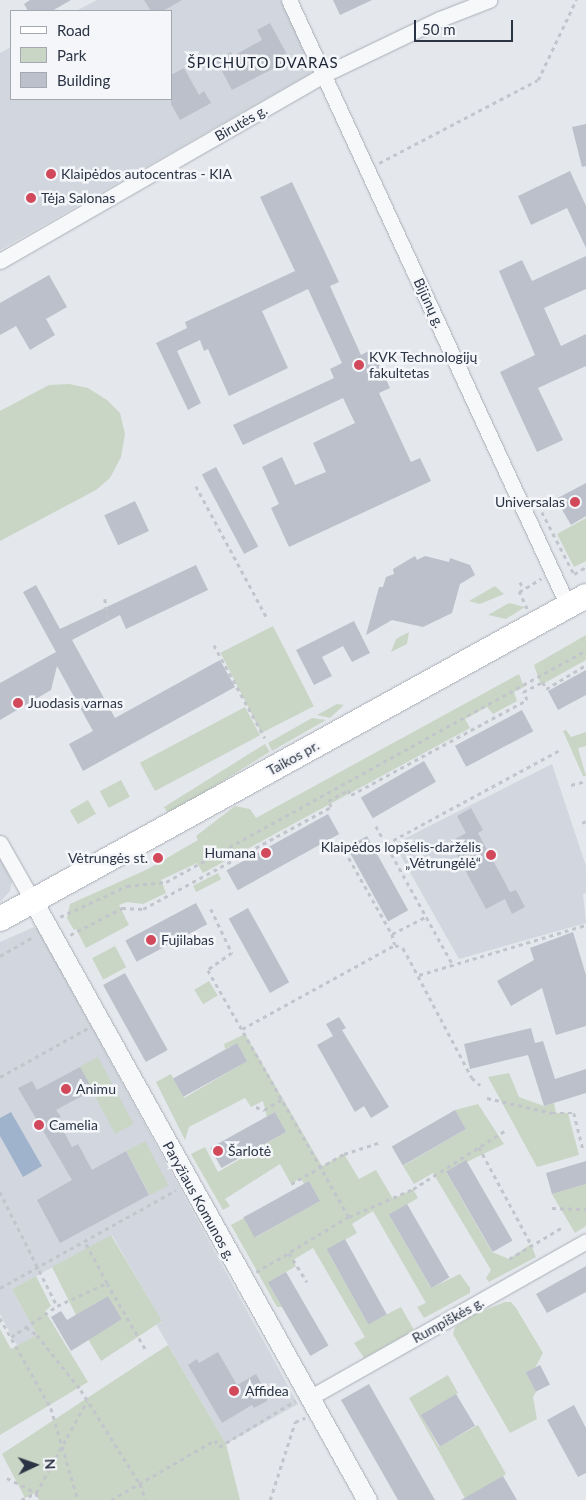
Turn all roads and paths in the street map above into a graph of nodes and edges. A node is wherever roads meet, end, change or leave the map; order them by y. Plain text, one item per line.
1 (289, 0) edge
2 (489, 0) edge
3 (576, 0) edge
4 (323, 74) junction
5 (367, 169) junction
6 (0, 261) edge
7 (196, 486) dead end
8 (539, 508) dead end
9 (586, 567) edge
10 (520, 582) dead end
11 (524, 589) dead end
12 (105, 599) dead end
13 (577, 601) edge
14 (108, 618) dead end
15 (266, 618) dead end
16 (214, 645) dead end
17 (586, 650) edge
18 (586, 665) edge
19 (265, 738) dead end
20 (560, 750) dead end
21 (586, 781) edge
22 (571, 785) dead end
23 (376, 826) dead end
24 (0, 843) edge
25 (341, 844) dead end
26 (386, 844) junction
27 (32, 901) junction
28 (211, 908) dead end
29 (425, 917) junction
30 (0, 919) edge
31 (53, 925) junction
32 (586, 925) edge
33 (392, 934) junction
34 (395, 945) junction
35 (0, 956) edge
36 (452, 965) junction
37 (419, 975) junction
38 (98, 1023) junction
39 (242, 1029) junction
40 (0, 1077) edge
41 (480, 1085) dead end
42 (487, 1098) dead end
43 (282, 1099) junction
44 (256, 1107) dead end
45 (506, 1130) dead end
46 (378, 1142) dead end
47 (479, 1147) junction
48 (583, 1148) dead end
49 (322, 1167) junction
50 (188, 1183) junction
51 (290, 1184) dead end
52 (0, 1192) edge
53 (552, 1208) dead end
54 (586, 1210) edge
55 (349, 1217) junction
56 (563, 1227) dead end
57 (84, 1241) junction
58 (586, 1241) edge
59 (531, 1244) junction
60 (289, 1253) junction
61 (509, 1259) dead end
62 (37, 1268) junction
63 (243, 1279) junction
64 (107, 1282) junction
65 (307, 1282) dead end
66 (0, 1288) edge
67 (58, 1306) junction
68 (0, 1318) edge
69 (26, 1327) junction
70 (11, 1337) junction
71 (146, 1350) dead end
72 (88, 1401) junction
73 (311, 1401) junction
74 (62, 1446) junction
75 (7, 1478) dead end
76 (140, 1484) junction
77 (36, 1492) junction
78 (21, 1500) edge
79 (39, 1500) edge
80 (78, 1500) edge
81 (111, 1500) edge
82 (146, 1500) edge
83 (270, 1500) edge
84 (367, 1500) edge

1 - 4 street, Bijūnų g.
2 - 4 street, Birutės g.
3 - 5 path
4 - 5 street, Bijūnų g.
4 - 6 street, Birutės g.
5 - 13 street, Bijūnų g.
7 - 15 path
8 - 9 path
10 - 11 path
12 - 14 path
13 - 27 main road, Taikos pr.
16 - 19 path
17 - 31 path
18 - 31 path
20 - 26 path
21 - 22 path
23 - 26 path
24 - 27 street
25 - 33 path
26 - 29 path
27 - 30 main road, Taikos pr.
27 - 31 street, Paryžiaus Komunos g.
28 - 39 path
29 - 33 path
29 - 36 path
31 - 35 path
31 - 38 street, Paryžiaus Komunos g.
32 - 36 path
33 - 34 path
34 - 37 path
34 - 39 path
36 - 37 path
37 - 41 path
38 - 40 path
38 - 50 street, Paryžiaus Komunos g.
39 - 43 path
42 - 48 path
43 - 44 path
43 - 49 path
45 - 47 path
46 - 49 path
47 - 55 path
47 - 59 path
49 - 51 path
49 - 55 path
50 - 57 path
50 - 63 street, Paryžiaus Komunos g.
52 - 62 path
53 - 54 path
55 - 60 path
56 - 59 path
57 - 62 path
57 - 64 path
58 - 73 street, Rumpiškės g.
59 - 61 path
60 - 63 path
60 - 65 path
62 - 66 path
62 - 67 path
63 - 73 street, Paryžiaus Komunos g.
64 - 67 path
64 - 71 path
67 - 69 path
68 - 70 path
69 - 70 path
69 - 72 path
70 - 74 path
72 - 74 path
72 - 76 path
73 - 76 path
73 - 83 path
73 - 84 street, Paryžiaus Komunos g.
74 - 77 path
74 - 80 path
75 - 77 path
76 - 81 path
76 - 82 path
77 - 78 path
77 - 79 path

